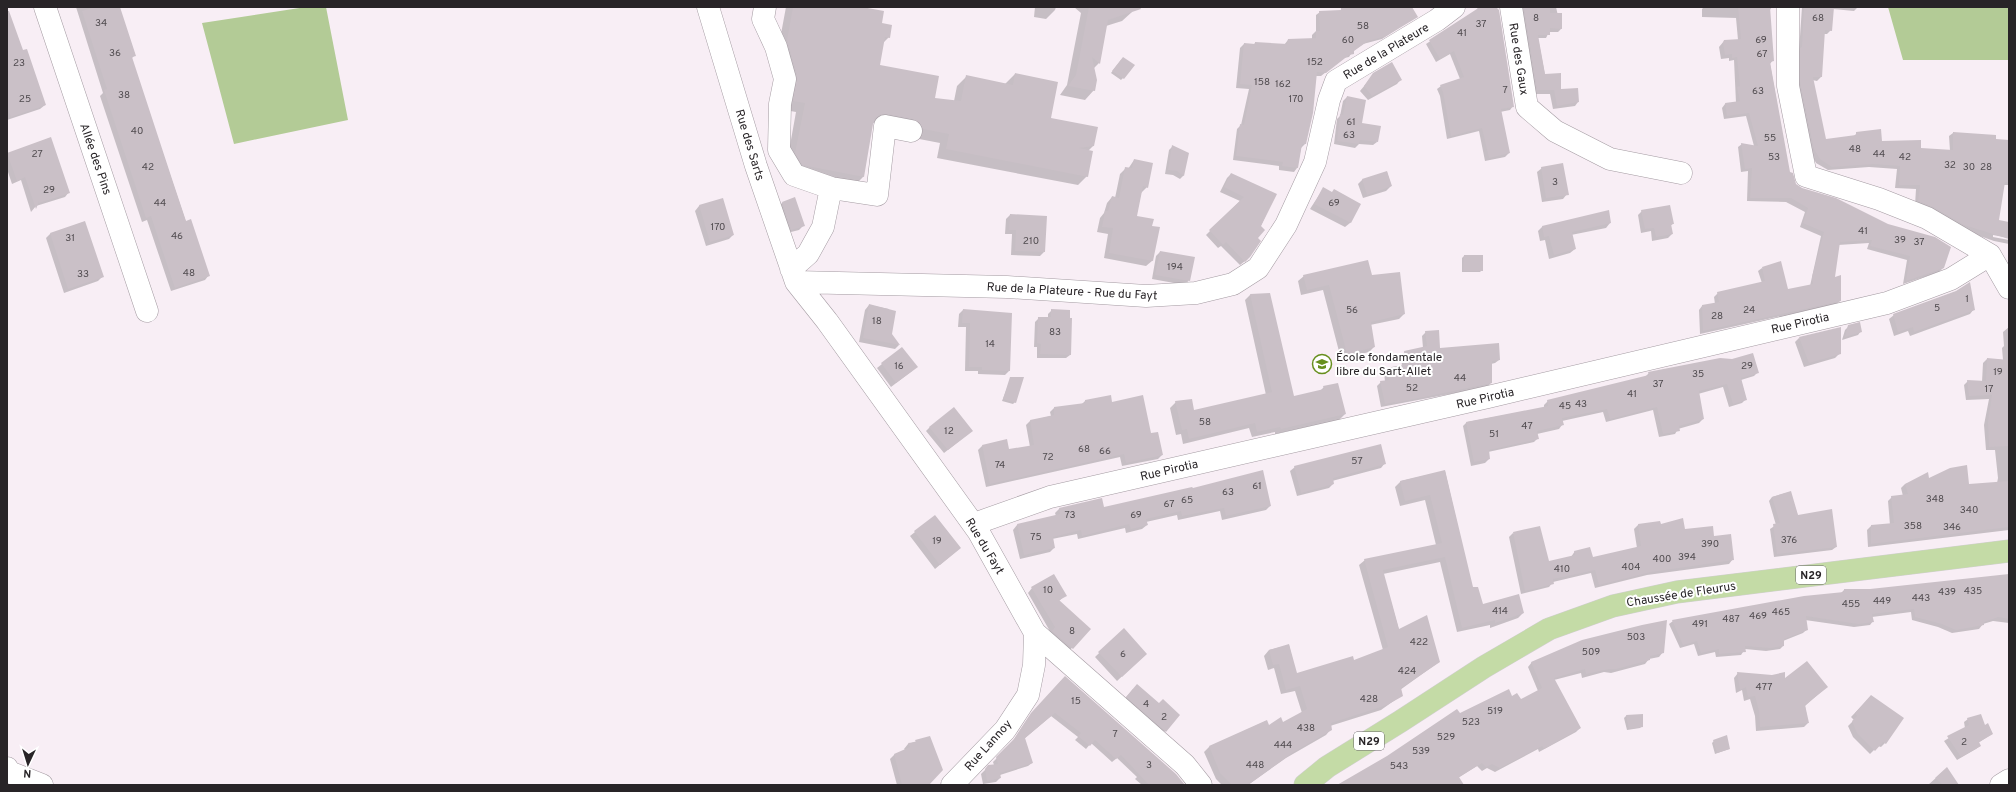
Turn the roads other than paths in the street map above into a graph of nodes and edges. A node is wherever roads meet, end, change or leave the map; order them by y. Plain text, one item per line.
1 (45, 7) edge
2 (708, 7) edge
3 (765, 7) edge
4 (1454, 7) edge
5 (1511, 7) edge
6 (1788, 7) edge
7 (1336, 81) joint
8 (911, 131) dead end
9 (1681, 173) dead end
10 (831, 188) junction
11 (1990, 256) junction
12 (794, 275) junction
13 (2009, 288) edge
14 (147, 312) dead end
15 (974, 524) junction
16 (2009, 551) edge
17 (1035, 633) junction
18 (8, 771) edge
19 (2009, 780) edge
20 (42, 785) edge
21 (952, 785) edge
22 (1201, 785) edge
23 (1305, 785) edge
24 (2001, 785) edge

1 - 14 street, Allée des Pins
2 - 12 street, Rue des Sarts
3 - 10 street
4 - 7 street, Rue de la Plateure
5 - 9 street, Rue des Gaux
6 - 11 street
7 - 12 street, Rue de la Plateure - Rue du Fayt
8 - 10 street
10 - 12 street
11 - 13 street
11 - 15 street, Rue Pirotia
12 - 15 street, Rue du Fayt
15 - 17 street, Rue du Fayt
16 - 23 main road, Chaussée de Fleurus / N29
17 - 21 street, Rue Lannoy
17 - 22 street, Rue du Fayt
18 - 20 street
19 - 24 street

